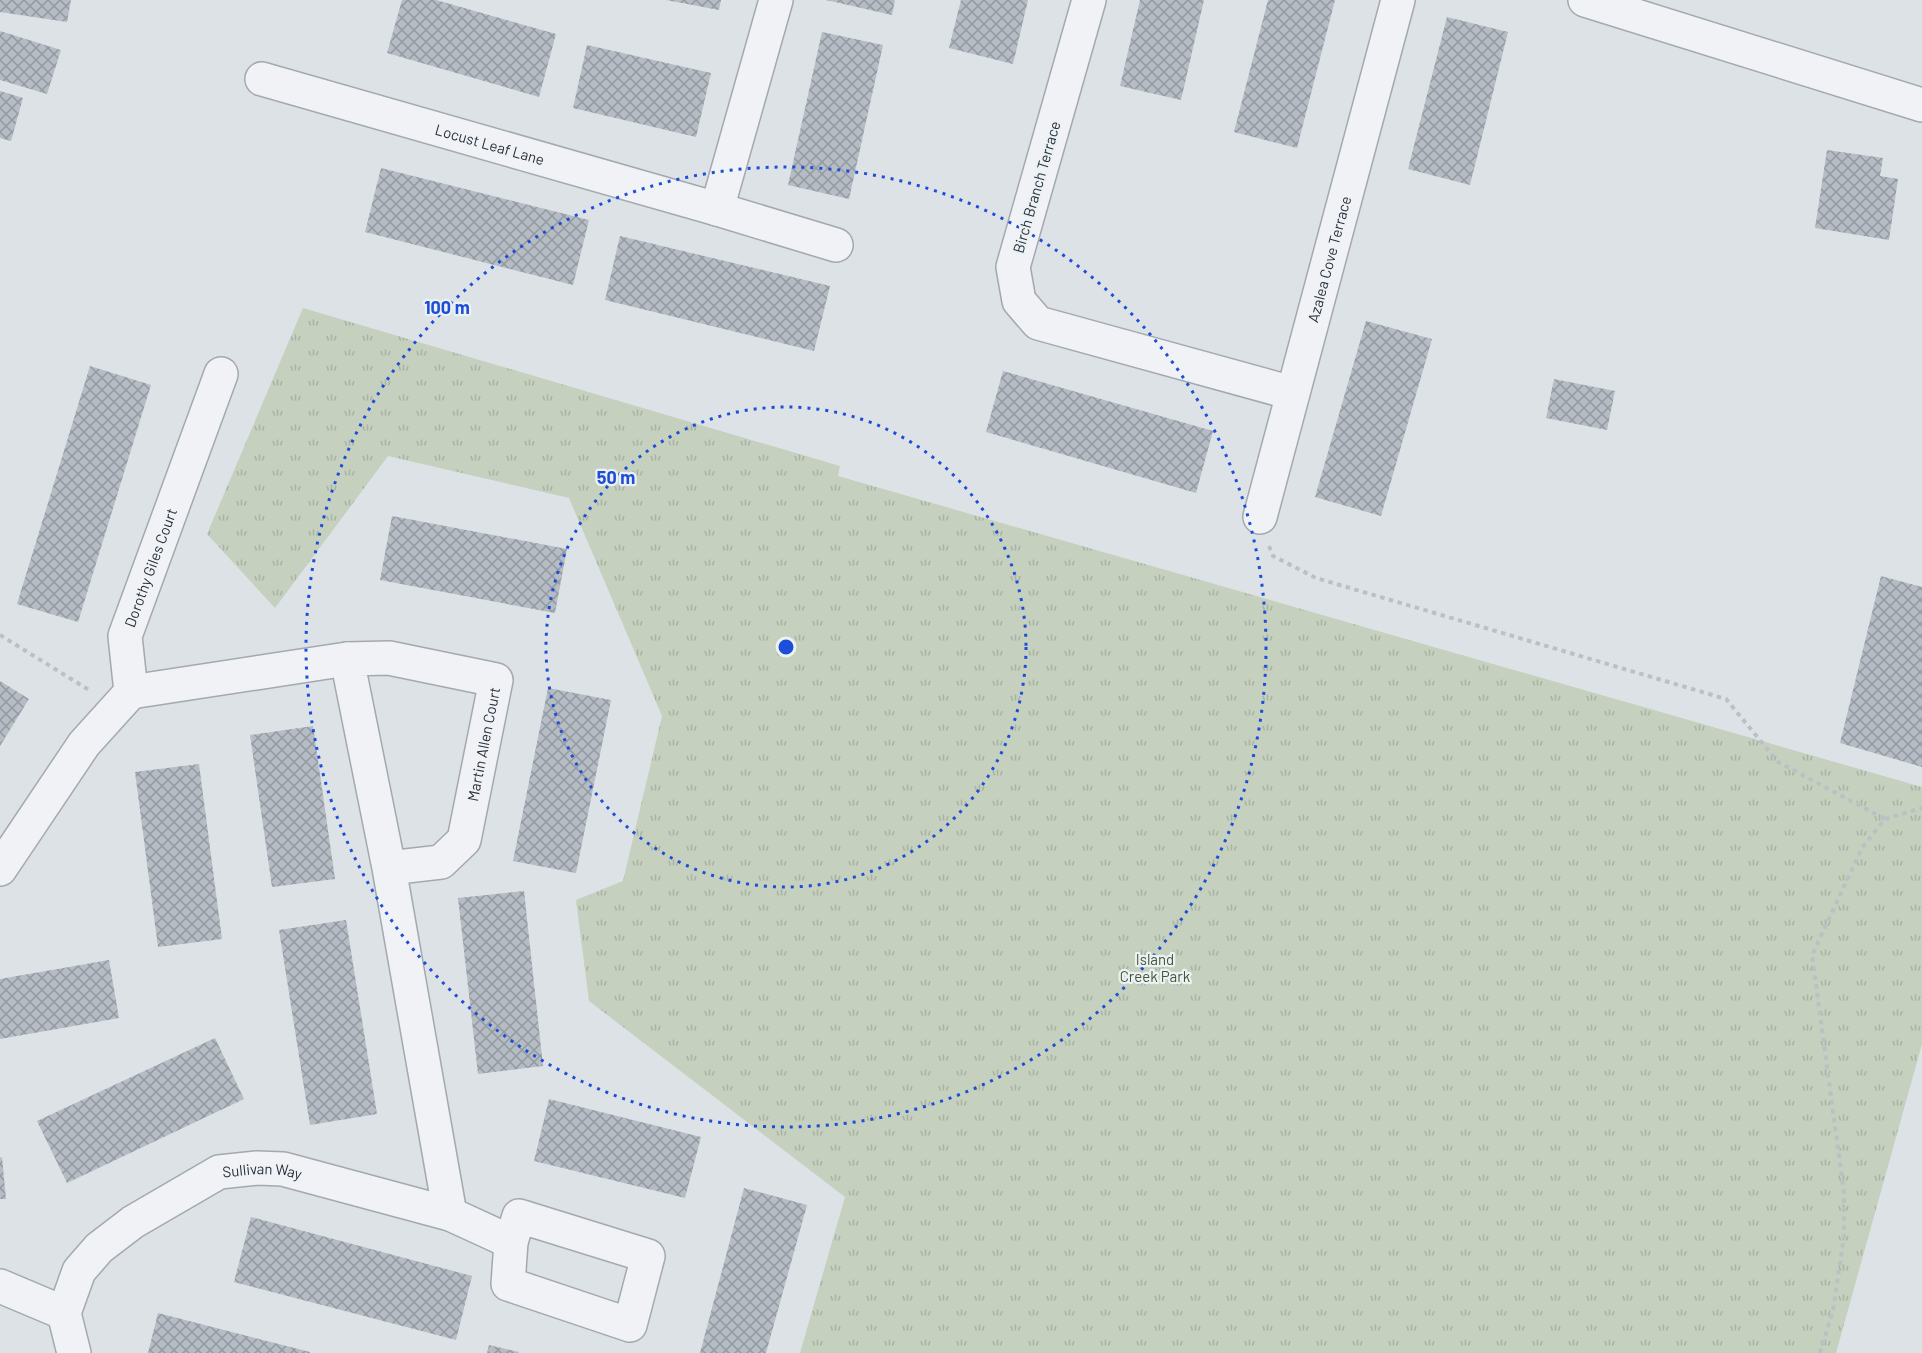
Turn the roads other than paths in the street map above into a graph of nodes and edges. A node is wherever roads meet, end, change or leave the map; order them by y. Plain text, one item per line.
1 (776, 0) edge
2 (1089, 0) edge
3 (1398, 0) edge
4 (1585, 0) edge
5 (262, 79) dead end
6 (1922, 105) edge
7 (717, 209) junction
8 (836, 245) dead end
9 (221, 374) dead end
10 (1292, 393) junction
11 (1260, 517) road end
12 (347, 659) junction
13 (131, 692) junction
14 (388, 868) junction
15 (0, 869) edge
16 (450, 1214) junction
17 (511, 1242) dead end
18 (0, 1286) edge
19 (64, 1313) junction
20 (74, 1353) edge

1 - 7 street
2 - 10 street, Birch Branch Terrace
3 - 10 street, Azalea Cove Terrace
4 - 6 street
5 - 7 street, Locust Leaf Lane
7 - 8 street, Locust Leaf Lane
9 - 13 street, Dorothy Giles Court
10 - 11 street, Azalea Cove Terrace
12 - 13 street, Martin Allen Court
12 - 14 street
12 - 14 street, Martin Allen Court
13 - 15 street
14 - 16 street
16 - 17 street, Sullivan Way
16 - 19 street, Sullivan Way
18 - 19 street
19 - 20 street

